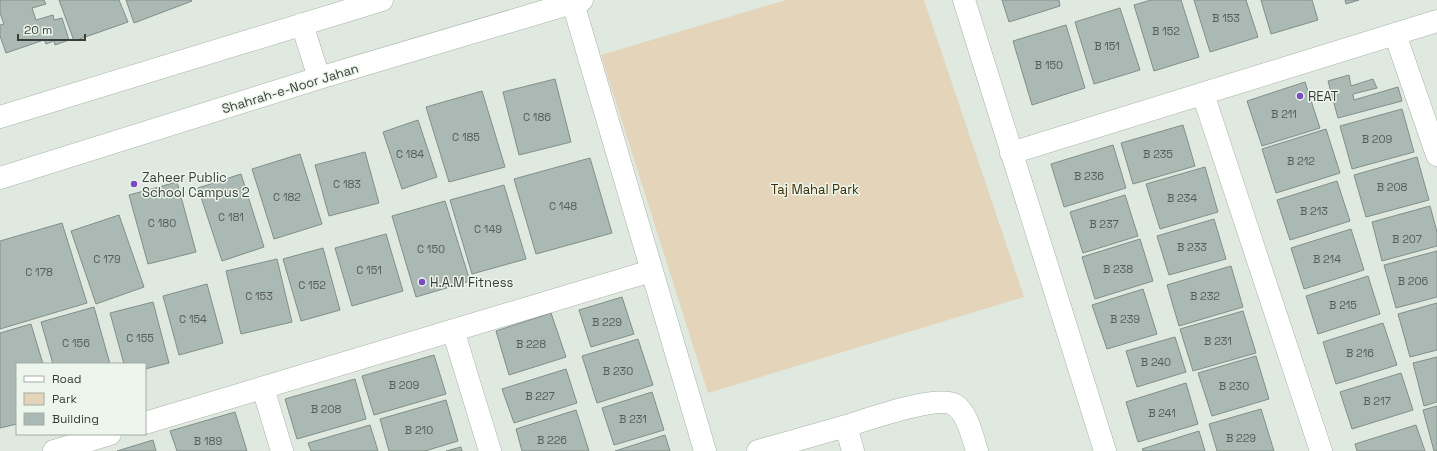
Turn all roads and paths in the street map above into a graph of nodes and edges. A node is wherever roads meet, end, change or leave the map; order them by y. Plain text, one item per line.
1 (382, 0) edge
2 (964, 0) edge
3 (577, 1) edge
4 (1437, 21) edge
5 (302, 24) junction
6 (1395, 34) junction
7 (319, 78) junction
8 (1203, 94) junction
9 (0, 117) edge
10 (1011, 153) junction
11 (1437, 155) edge
12 (0, 178) edge
13 (651, 271) junction
14 (453, 330) junction
15 (263, 388) junction
16 (146, 423) edge
17 (846, 426) junction
18 (107, 435) edge
19 (54, 451) edge
20 (282, 451) edge
21 (490, 451) edge
22 (705, 451) edge
23 (758, 451) edge
24 (853, 451) edge
25 (977, 451) edge
26 (1105, 451) edge
27 (1321, 451) edge

1 - 5 street
2 - 10 street
3 - 7 street, Shahrah-e-Noor Jahan
3 - 13 street
4 - 6 street
5 - 7 street
5 - 9 street
6 - 8 street
6 - 11 street
7 - 12 street, Shahrah-e-Noor Jahan
8 - 10 street
8 - 27 street
10 - 26 street
13 - 14 street
13 - 22 street
14 - 15 street
14 - 21 street
15 - 16 street
15 - 20 street
17 - 23 street
17 - 24 street
17 - 25 street
18 - 19 street

